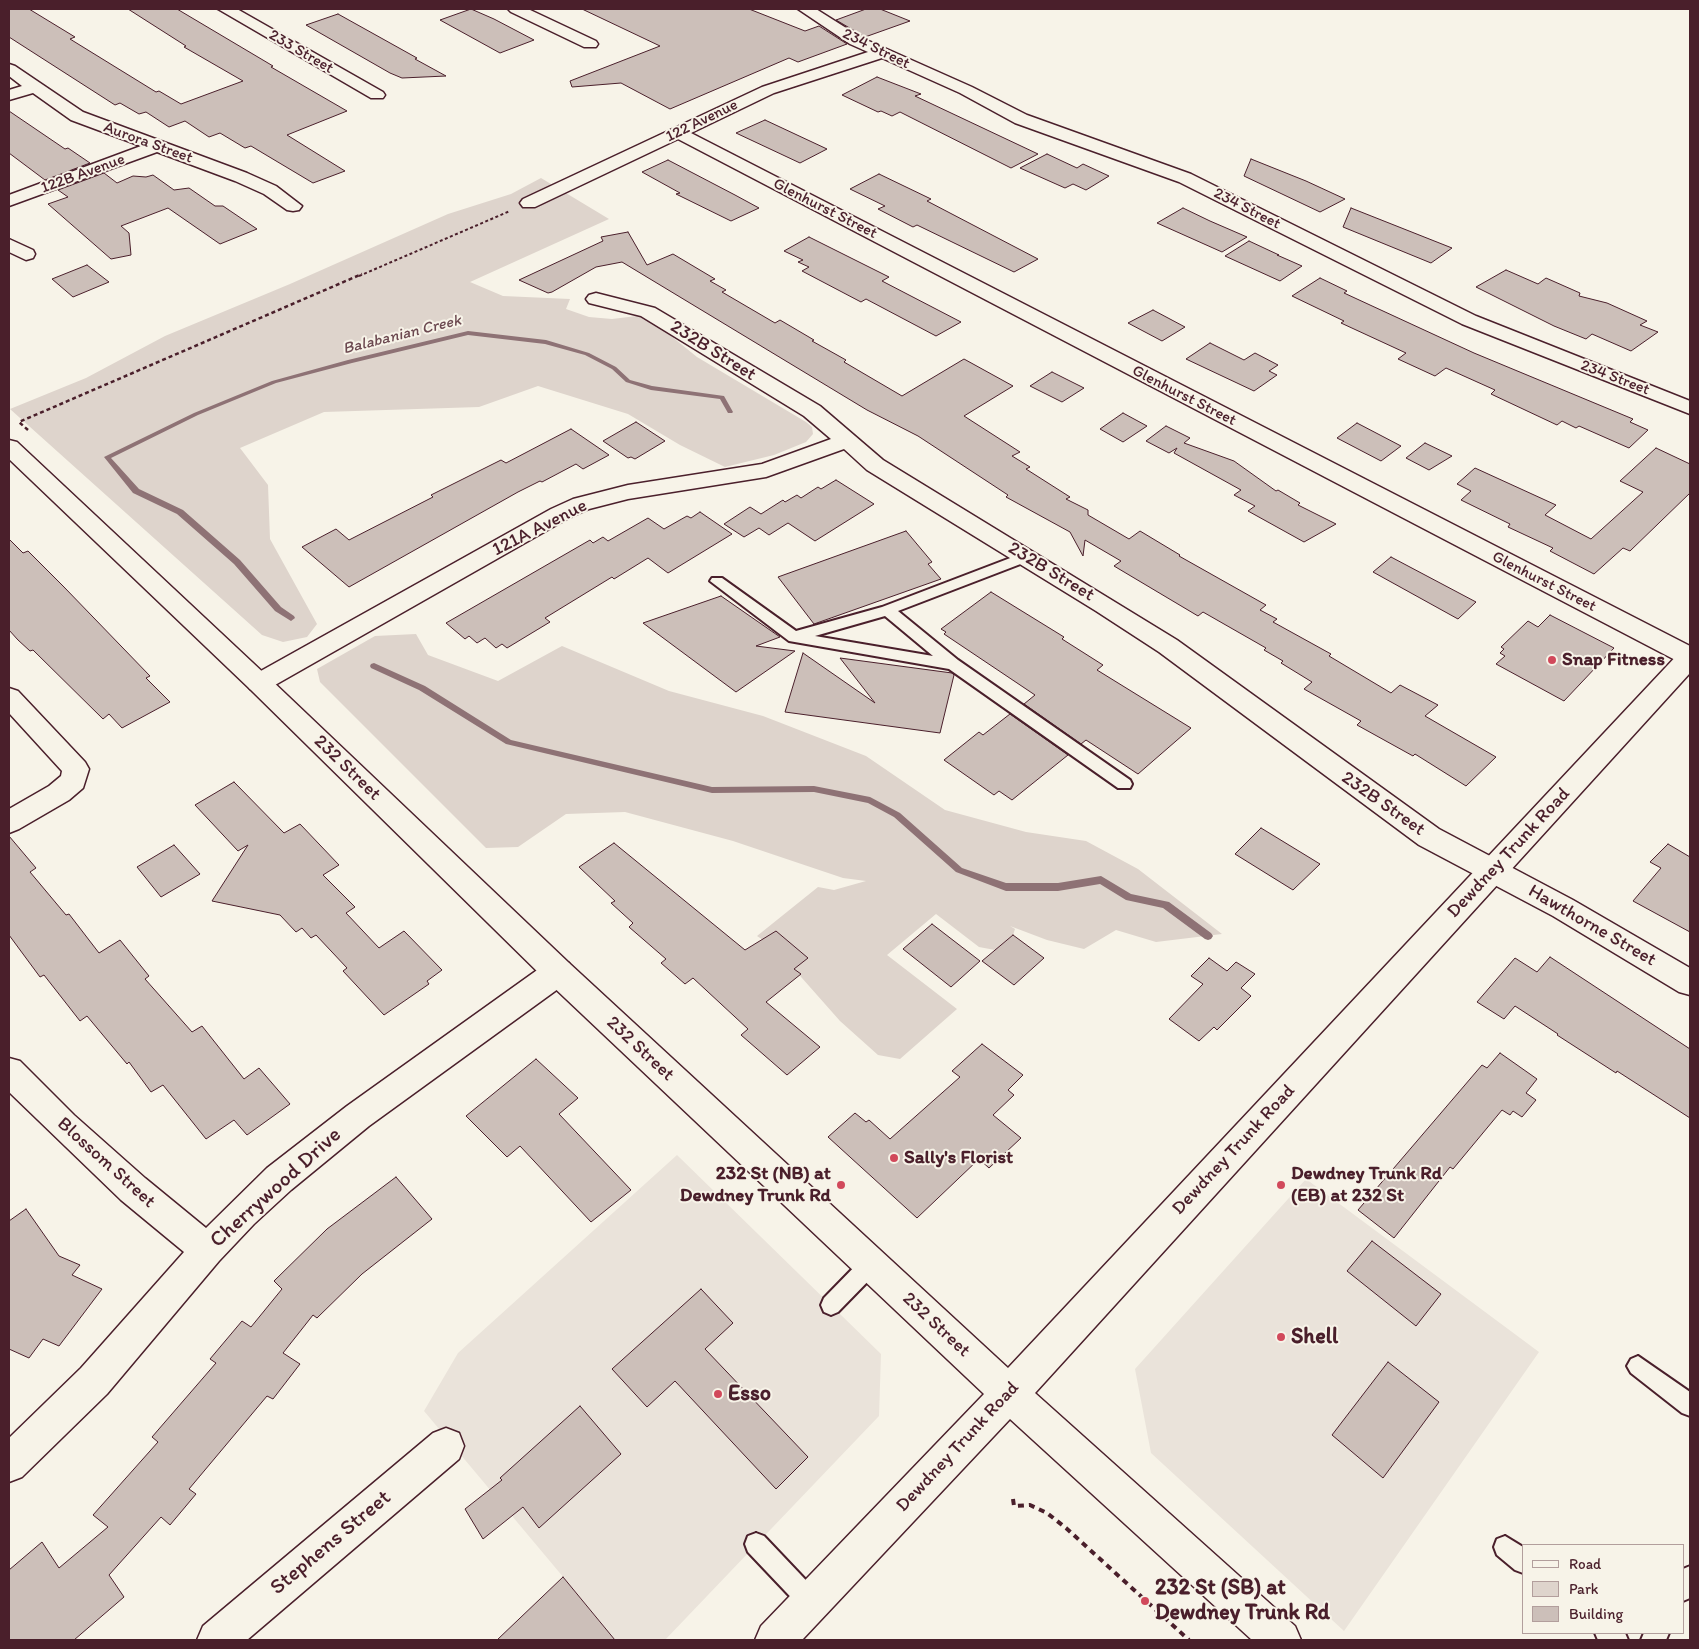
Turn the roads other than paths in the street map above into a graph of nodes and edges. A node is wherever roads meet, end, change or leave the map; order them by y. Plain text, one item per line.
1 (226, 9) edge
2 (516, 9) edge
3 (806, 9) edge
4 (590, 44) dead end
5 (881, 53) junction
6 (9, 69) edge
7 (35, 87) junction
8 (377, 95) dead end
9 (9, 96) edge
10 (679, 133) junction
11 (157, 146) junction
12 (9, 201) edge
13 (529, 203) road end
14 (293, 206) dead end
15 (9, 245) edge
16 (26, 254) dead end
17 (596, 298) dead end
18 (1690, 408) edge
19 (17, 439) edge
20 (846, 441) junction
21 (1026, 557) junction
22 (716, 580) dead end
23 (887, 610) junction
24 (794, 637) junction
25 (1690, 657) edge
26 (953, 664) junction
27 (259, 683) junction
28 (9, 697) edge
29 (1124, 784) dead end
30 (9, 822) edge
31 (1492, 872) junction
32 (558, 972) junction
33 (1690, 983) edge
34 (9, 1071) edge
35 (207, 1250) junction
36 (871, 1264) junction
37 (831, 1305) dead end
38 (1638, 1366) dead end
39 (1009, 1394) junction
40 (1690, 1405) edge
41 (446, 1446) dead end
42 (9, 1464) edge
43 (756, 1544) dead end
44 (1505, 1547) dead end
45 (1522, 1561) edge
46 (811, 1602) junction
47 (217, 1640) edge
48 (775, 1640) edge
49 (1280, 1640) edge

1 - 8 street, 233 Street
2 - 4 street
3 - 5 street, 234 Street
5 - 10 street, 122 Avenue
5 - 18 street, 234 Street
6 - 7 street, Aurora Street
7 - 9 street
7 - 11 street, Aurora Street
10 - 13 street, 122 Avenue
10 - 25 street, Glenhurst Street
11 - 12 street, 122B Avenue
11 - 14 street, Aurora Street
15 - 16 street
17 - 20 street, 232B Street
19 - 27 street, 232 Street
20 - 21 street, 232B Street
20 - 27 street, 121A Avenue
21 - 23 lane
21 - 31 street, 232B Street
22 - 24 lane
23 - 24 lane
23 - 26 lane
24 - 26 lane
25 - 31 street, Dewdney Trunk Road
26 - 29 lane
27 - 32 street, 232 Street
28 - 30 street
31 - 33 street, Hawthorne Street
31 - 39 street, Dewdney Trunk Road
32 - 35 street, Cherrywood Drive
32 - 36 street, 232 Street
34 - 35 street, Blossom Street
35 - 42 street, Cherrywood Drive
36 - 37 lane
36 - 39 street, 232 Street
38 - 40 lane
39 - 46 street, Dewdney Trunk Road
39 - 49 street, 232 Street
41 - 47 street, Stephens Street
43 - 46 lane
44 - 45 lane
46 - 48 street, Dewdney Trunk Road

